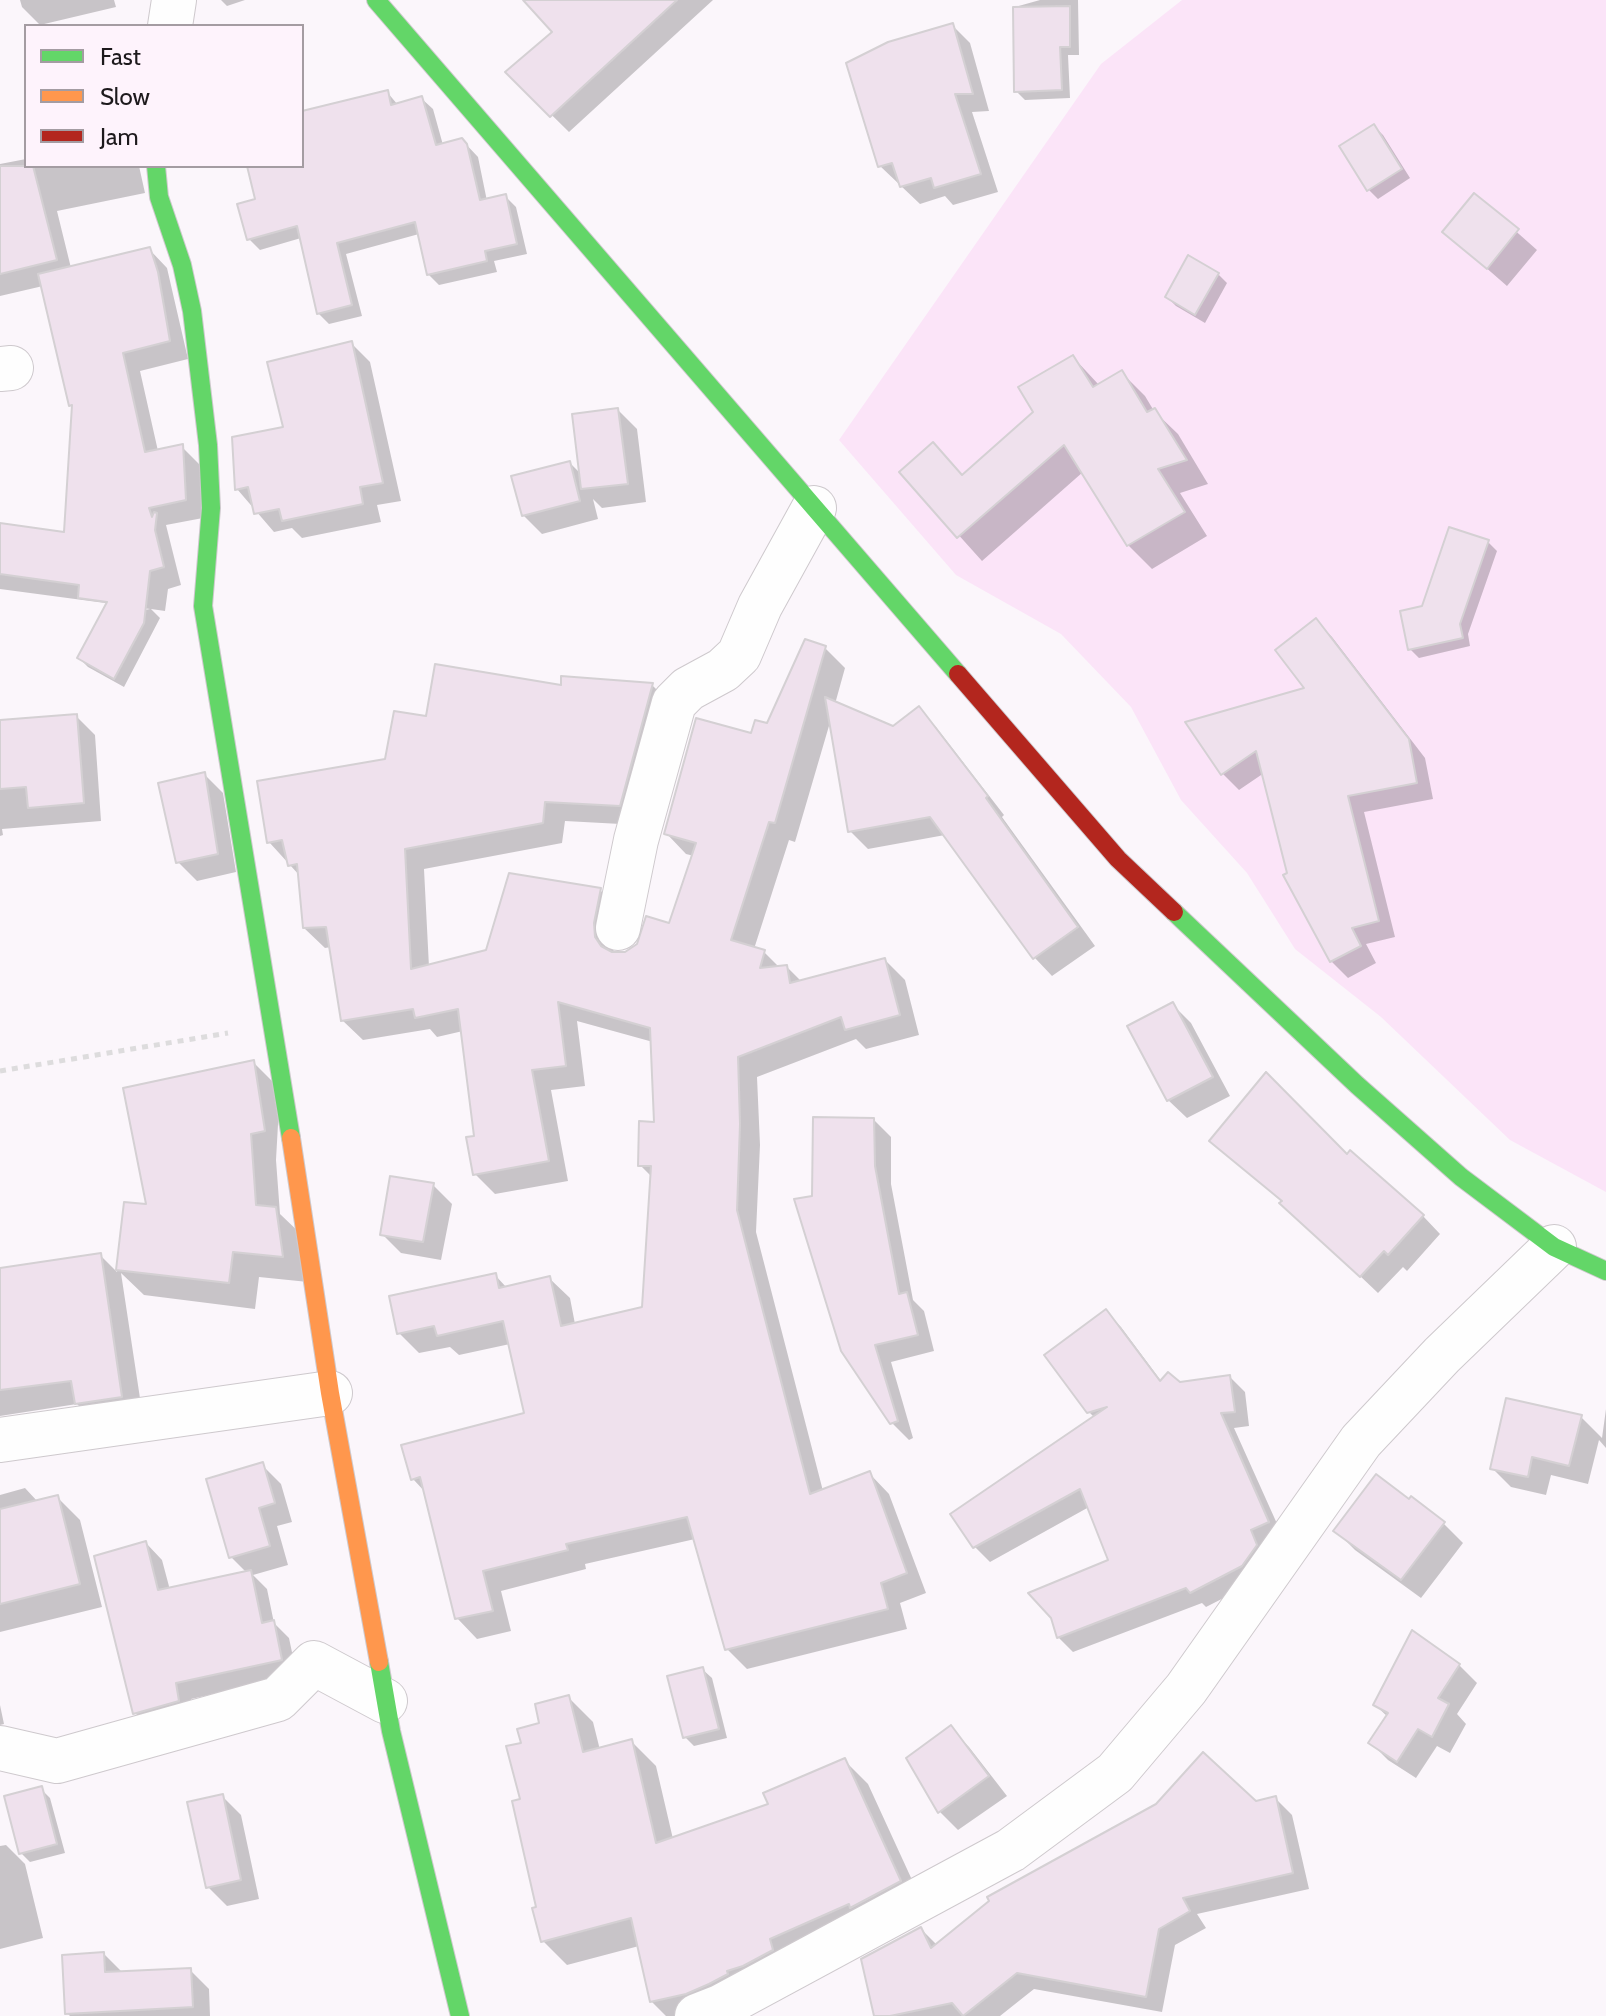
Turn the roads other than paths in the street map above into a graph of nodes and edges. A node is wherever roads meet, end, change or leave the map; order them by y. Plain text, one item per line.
1 (174, 0) edge
2 (376, 0) edge
3 (170, 24) edge
4 (156, 168) edge
5 (814, 508) junction
6 (618, 928) dead end
7 (1554, 1247) junction
8 (1606, 1271) edge
9 (330, 1393) junction
10 (0, 1440) edge
11 (385, 1701) junction
12 (0, 1748) edge
13 (460, 2016) edge
14 (697, 2016) edge

1 - 3 street
2 - 5 street
4 - 9 street
5 - 6 street
5 - 7 street
7 - 8 street
7 - 14 street
9 - 10 street
9 - 11 street
11 - 12 street
11 - 13 street

